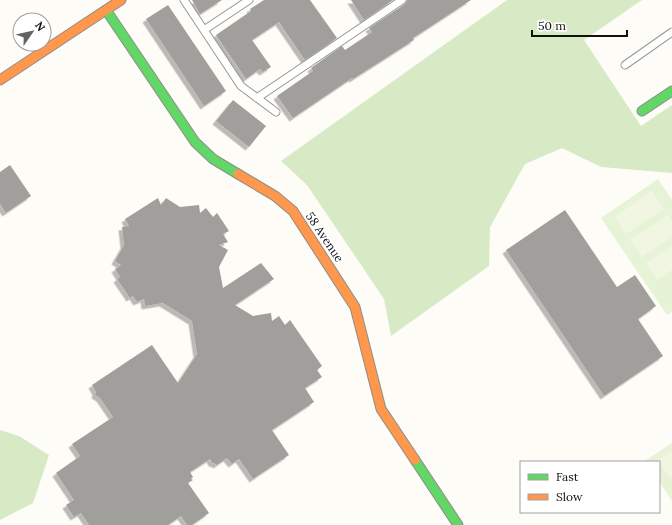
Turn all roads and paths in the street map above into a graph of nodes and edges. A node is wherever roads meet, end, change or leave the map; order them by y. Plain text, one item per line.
1 (121, 0) edge
2 (184, 0) edge
3 (249, 0) edge
4 (402, 0) edge
5 (106, 10) junction
6 (204, 30) junction
7 (672, 32) edge
8 (625, 65) dead end
9 (0, 80) edge
10 (672, 91) edge
11 (257, 98) junction
12 (276, 112) dead end
13 (642, 112) dead end
14 (458, 525) edge

1 - 5 street
2 - 6 lane
3 - 6 lane
4 - 11 lane
5 - 9 street
5 - 14 street, 58 Avenue
6 - 11 lane
7 - 8 lane
10 - 13 street
11 - 12 lane

